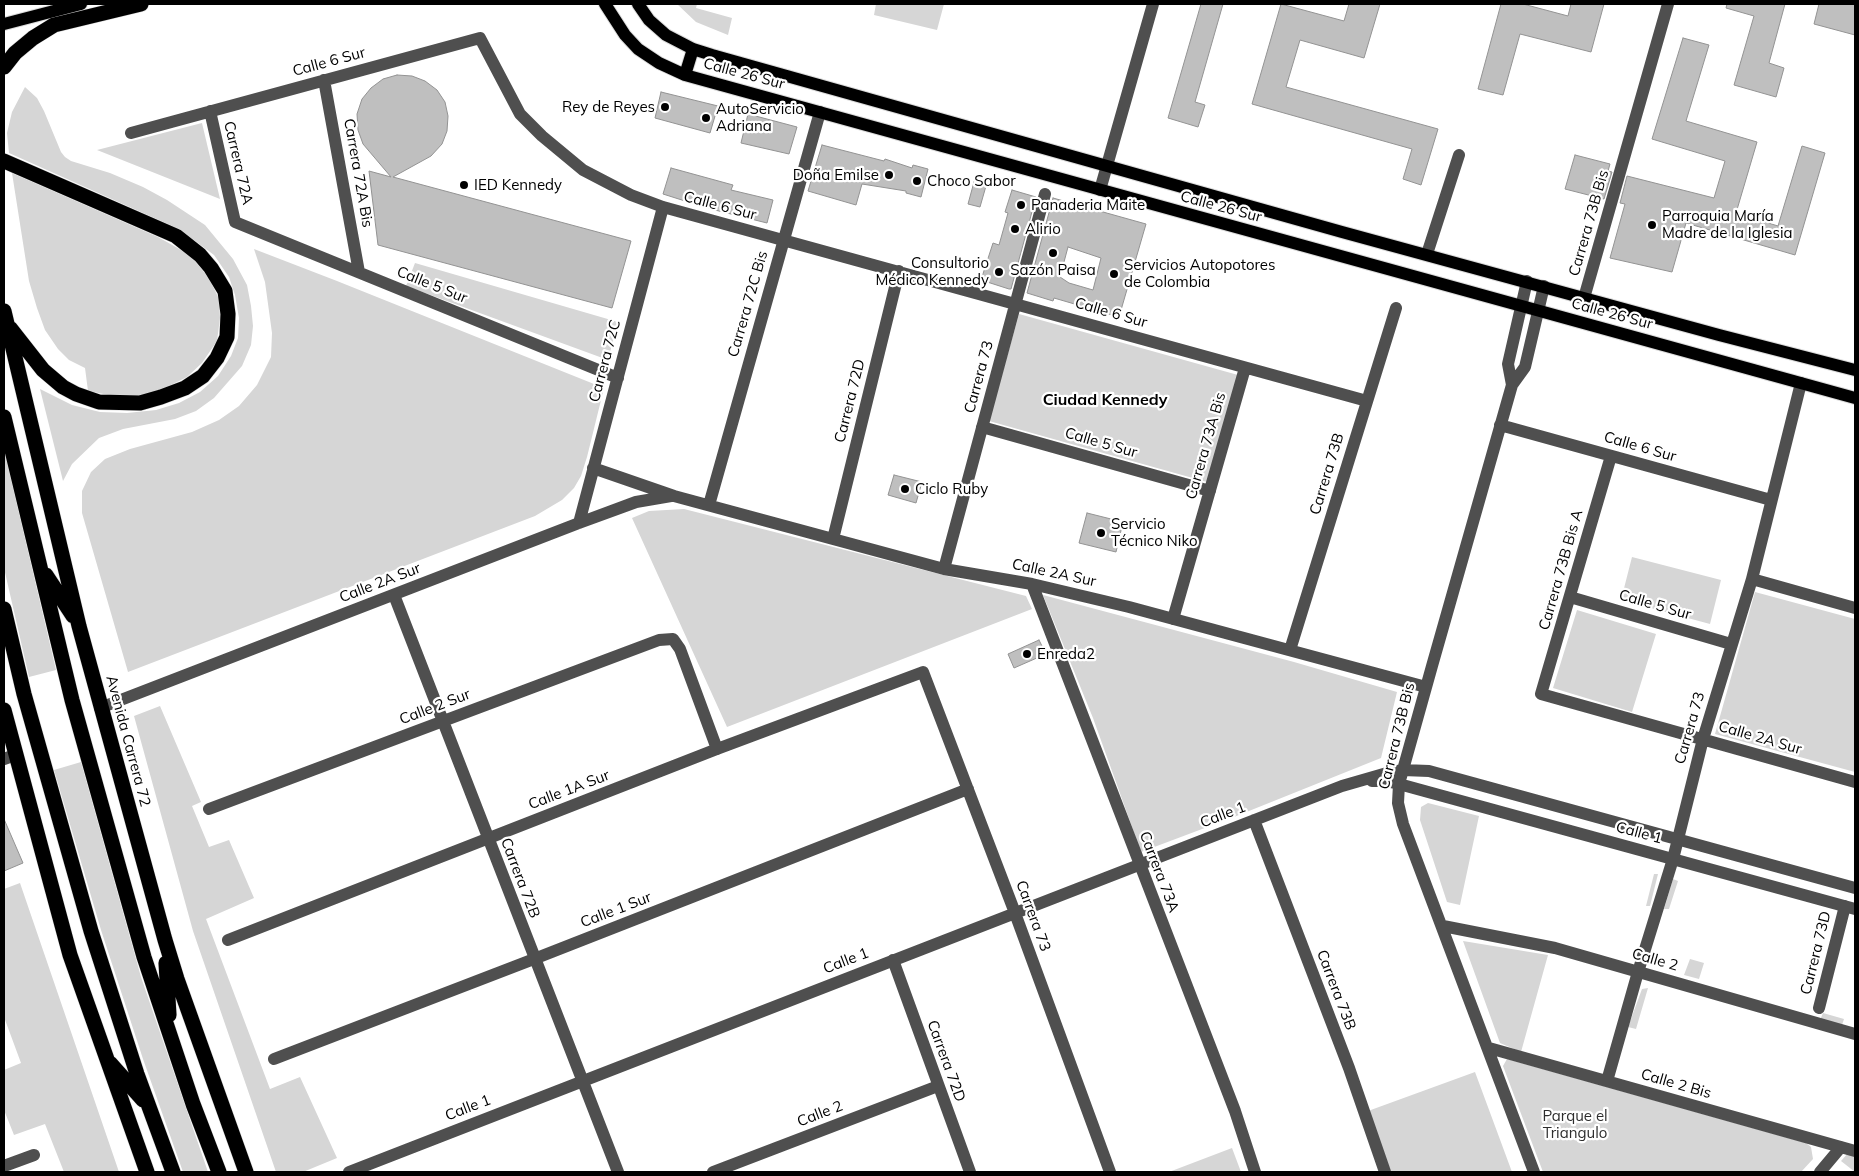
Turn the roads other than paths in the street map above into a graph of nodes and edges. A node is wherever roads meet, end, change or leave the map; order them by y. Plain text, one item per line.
1 (81, 4) edge
2 (141, 4) edge
3 (605, 4) edge
4 (638, 4) edge
5 (1153, 4) edge
6 (1668, 4) edge
7 (4, 24) edge
8 (693, 48) junction
9 (4, 67) edge
10 (685, 75) junction
11 (324, 80) junction
12 (210, 111) junction
13 (820, 112) junction
14 (130, 133) dead end
15 (1459, 155) dead end
16 (4, 161) edge
17 (1106, 166) junction
18 (1100, 190) junction
19 (1045, 194) dead end
20 (663, 207) junction
21 (235, 222) joint
22 (783, 240) junction
23 (1428, 254) junction
24 (899, 271) junction
25 (359, 272) junction
26 (1527, 281) junction
27 (1544, 286) junction
28 (1584, 298) junction
29 (1015, 304) junction
30 (1523, 306) junction
31 (1396, 308) dead end
32 (1539, 311) junction
33 (5, 317) edge
34 (1245, 368) junction
35 (1855, 370) edge
36 (618, 378) junction
37 (1801, 383) junction
38 (1512, 385) junction
39 (1855, 398) edge
40 (1367, 401) junction
41 (4, 417) edge
42 (1500, 425) junction
43 (982, 427) junction
44 (1612, 456) junction
45 (594, 468) junction
46 (1210, 491) junction
47 (674, 496) junction
48 (1771, 500) junction
49 (709, 505) junction
50 (579, 523) junction
51 (833, 539) junction
52 (40, 565) junction
53 (944, 569) junction
54 (1752, 579) junction
55 (1032, 584) junction
56 (394, 595) junction
57 (1570, 597) junction
58 (1855, 608) edge
59 (4, 609) edge
60 (1173, 619) junction
61 (79, 626) junction
62 (1731, 644) junction
63 (1290, 650) junction
64 (924, 672) joint
65 (1426, 687) junction
66 (1541, 694) joint
67 (100, 708) junction
68 (4, 710) edge
69 (442, 722) junction
70 (1703, 739) junction
71 (717, 749) junction
72 (9, 757) edge
73 (1403, 770) junction
74 (1354, 781) junction
75 (1855, 782) edge
76 (1399, 784) junction
77 (968, 789) junction
78 (209, 809) dead end
79 (1254, 820) junction
80 (488, 839) junction
81 (1677, 839) junction
82 (1672, 859) junction
83 (1139, 865) junction
84 (1855, 887) edge
85 (1850, 908) edge
86 (1014, 913) junction
87 (1443, 926) junction
88 (165, 940) junction
89 (228, 940) dead end
90 (534, 959) junction
91 (893, 960) junction
92 (1638, 972) junction
93 (1819, 1008) dead end
94 (169, 1034) junction
95 (1855, 1034) edge
96 (1489, 1048) junction
97 (106, 1058) junction
98 (274, 1059) dead end
99 (583, 1081) junction
100 (1608, 1082) junction
101 (938, 1086) junction
102 (148, 1105) junction
103 (1842, 1147) junction
104 (1855, 1151) edge
105 (34, 1155) dead end
106 (4, 1166) edge
107 (147, 1172) edge
108 (173, 1172) edge
109 (219, 1172) edge
110 (246, 1172) edge
111 (349, 1172) edge
112 (618, 1172) edge
113 (713, 1172) edge
114 (970, 1172) edge
115 (1110, 1172) edge
116 (1256, 1172) edge
117 (1385, 1172) edge
118 (1534, 1172) edge
119 (1820, 1172) edge

1 - 7 main road
2 - 9 highway
3 - 10 main road, Calle 26 Sur
4 - 8 main road, Calle 26 Sur
5 - 17 street
6 - 28 street, Carrera 73B Bis
8 - 10 main road
8 - 17 main road, Calle 26 Sur
10 - 13 main road, Calle 26 Sur
11 - 12 street, Calle 6 Sur
11 - 20 street, Calle 6 Sur
11 - 25 street, Carrera 72A Bis
12 - 14 street, Calle 6 Sur
12 - 21 street, Carrera 72A
13 - 18 main road, Calle 26 Sur
13 - 22 street, Carrera 72C Bis
15 - 23 street
16 - 33 highway
17 - 18 street
17 - 23 main road, Calle 26 Sur
18 - 30 main road, Calle 26 Sur
19 - 29 street, Carrera 73
20 - 22 street, Calle 6 Sur
20 - 36 street, Carrera 72C
21 - 25 street, Calle 5 Sur
22 - 24 street, Calle 6 Sur
22 - 49 street, Carrera 72C Bis
23 - 26 main road, Calle 26 Sur
24 - 29 street, Calle 6 Sur
24 - 51 street, Carrera 72D
25 - 36 street, Calle 5 Sur
26 - 27 main road, Calle 26 Sur
26 - 30 street, Carrera 73B Bis
27 - 28 main road, Calle 26 Sur
27 - 32 street, Carrera 73B Bis
28 - 35 main road, Calle 26 Sur
29 - 34 street, Calle 6 Sur
29 - 43 street, Carrera 73
30 - 32 main road, Calle 26 Sur
30 - 38 street, Carrera 73B Bis
31 - 40 street, Carrera 73B
32 - 37 main road, Calle 26 Sur
32 - 38 street, Carrera 73B Bis
33 - 61 highway, Avenida Carrera 72
34 - 40 street, Calle 6 Sur
34 - 46 street, Carrera 73A Bis
36 - 45 street, Carrera 72C
37 - 39 main road, Calle 26 Sur
37 - 48 street, Carrera 73
38 - 42 street, Carrera 73B Bis
40 - 63 street, Carrera 73B
41 - 52 highway
42 - 44 street, Calle 6 Sur
42 - 65 street, Carrera 73B Bis
43 - 46 street, Calle 5 Sur
43 - 53 street, Carrera 73
44 - 48 street, Calle 6 Sur
44 - 57 street, Carrera 73B Bis A
45 - 47 street, Calle 2A Sur
45 - 50 street, Carrera 72C
46 - 60 street, Carrera 73A Bis
47 - 49 street, Calle 2A Sur
47 - 50 street, Calle 2A Sur
48 - 54 street, Carrera 73
49 - 51 street, Calle 2A Sur
50 - 56 street, Calle 2A Sur
51 - 53 street, Calle 2A Sur
52 - 61 highway
52 - 94 highway
53 - 55 street, Calle 2A Sur
54 - 58 street
54 - 62 street, Carrera 73
55 - 60 street, Calle 2A Sur
55 - 83 street, Carrera 73A
56 - 67 street, Calle 2A Sur
56 - 69 street, Carrera 72B
57 - 62 street, Calle 5 Sur
57 - 66 street, Carrera 73B Bis A
59 - 102 highway
60 - 63 street, Calle 2A Sur
61 - 67 highway, Avenida Carrera 72
62 - 70 street, Carrera 73
63 - 65 street, Calle 2A Sur
64 - 71 street, Calle 1A Sur
64 - 77 street, Carrera 73
65 - 73 street, Carrera 73B Bis
66 - 70 street, Calle 2A Sur
67 - 88 highway, Avenida Carrera 72
68 - 72 highway
69 - 71 street, Calle 2 Sur
69 - 78 street, Calle 2 Sur
69 - 80 street, Carrera 72B
70 - 75 street, Calle 2A Sur
70 - 81 street, Carrera 73
71 - 80 street, Calle 1A Sur
72 - 97 highway
73 - 74 street, Calle 1
73 - 76 street, Carrera 73B Bis
73 - 81 street, Calle 1
74 - 76 street, Calle 1
74 - 79 street, Calle 1
76 - 82 street, Calle 1
76 - 87 street, Carrera 73B Bis
77 - 86 street, Carrera 73
77 - 90 street, Calle 1 Sur
79 - 83 street, Calle 1
79 - 117 street, Carrera 73B
80 - 89 street, Calle 1A Sur
80 - 90 street, Carrera 72B
81 - 82 street, Carrera 73
81 - 84 street, Calle 1
82 - 85 street, Calle 1
82 - 92 street, Carrera 73
83 - 86 street, Calle 1
83 - 116 street, Carrera 73A
85 - 93 street, Carrera 73D
86 - 91 street, Calle 1
86 - 115 street, Carrera 73
87 - 92 street, Calle 2
87 - 96 street, Carrera 73B Bis
88 - 94 highway
88 - 110 highway, Avenida Carrera 72
90 - 98 street, Calle 1 Sur
90 - 99 street, Carrera 72B
91 - 99 street, Calle 1
91 - 101 street, Carrera 72D
92 - 95 street, Calle 2
92 - 100 street, Carrera 73
94 - 109 highway
96 - 100 street, Calle 2 Bis
96 - 118 street, Carrera 73B Bis
97 - 102 highway
97 - 107 highway
99 - 111 street, Calle 1
99 - 112 street, Carrera 72B
100 - 103 street, Calle 2 Bis
101 - 113 street, Calle 2
101 - 114 street, Carrera 72D
102 - 108 highway
103 - 104 street, Calle 2 Bis
103 - 119 street
105 - 106 street

